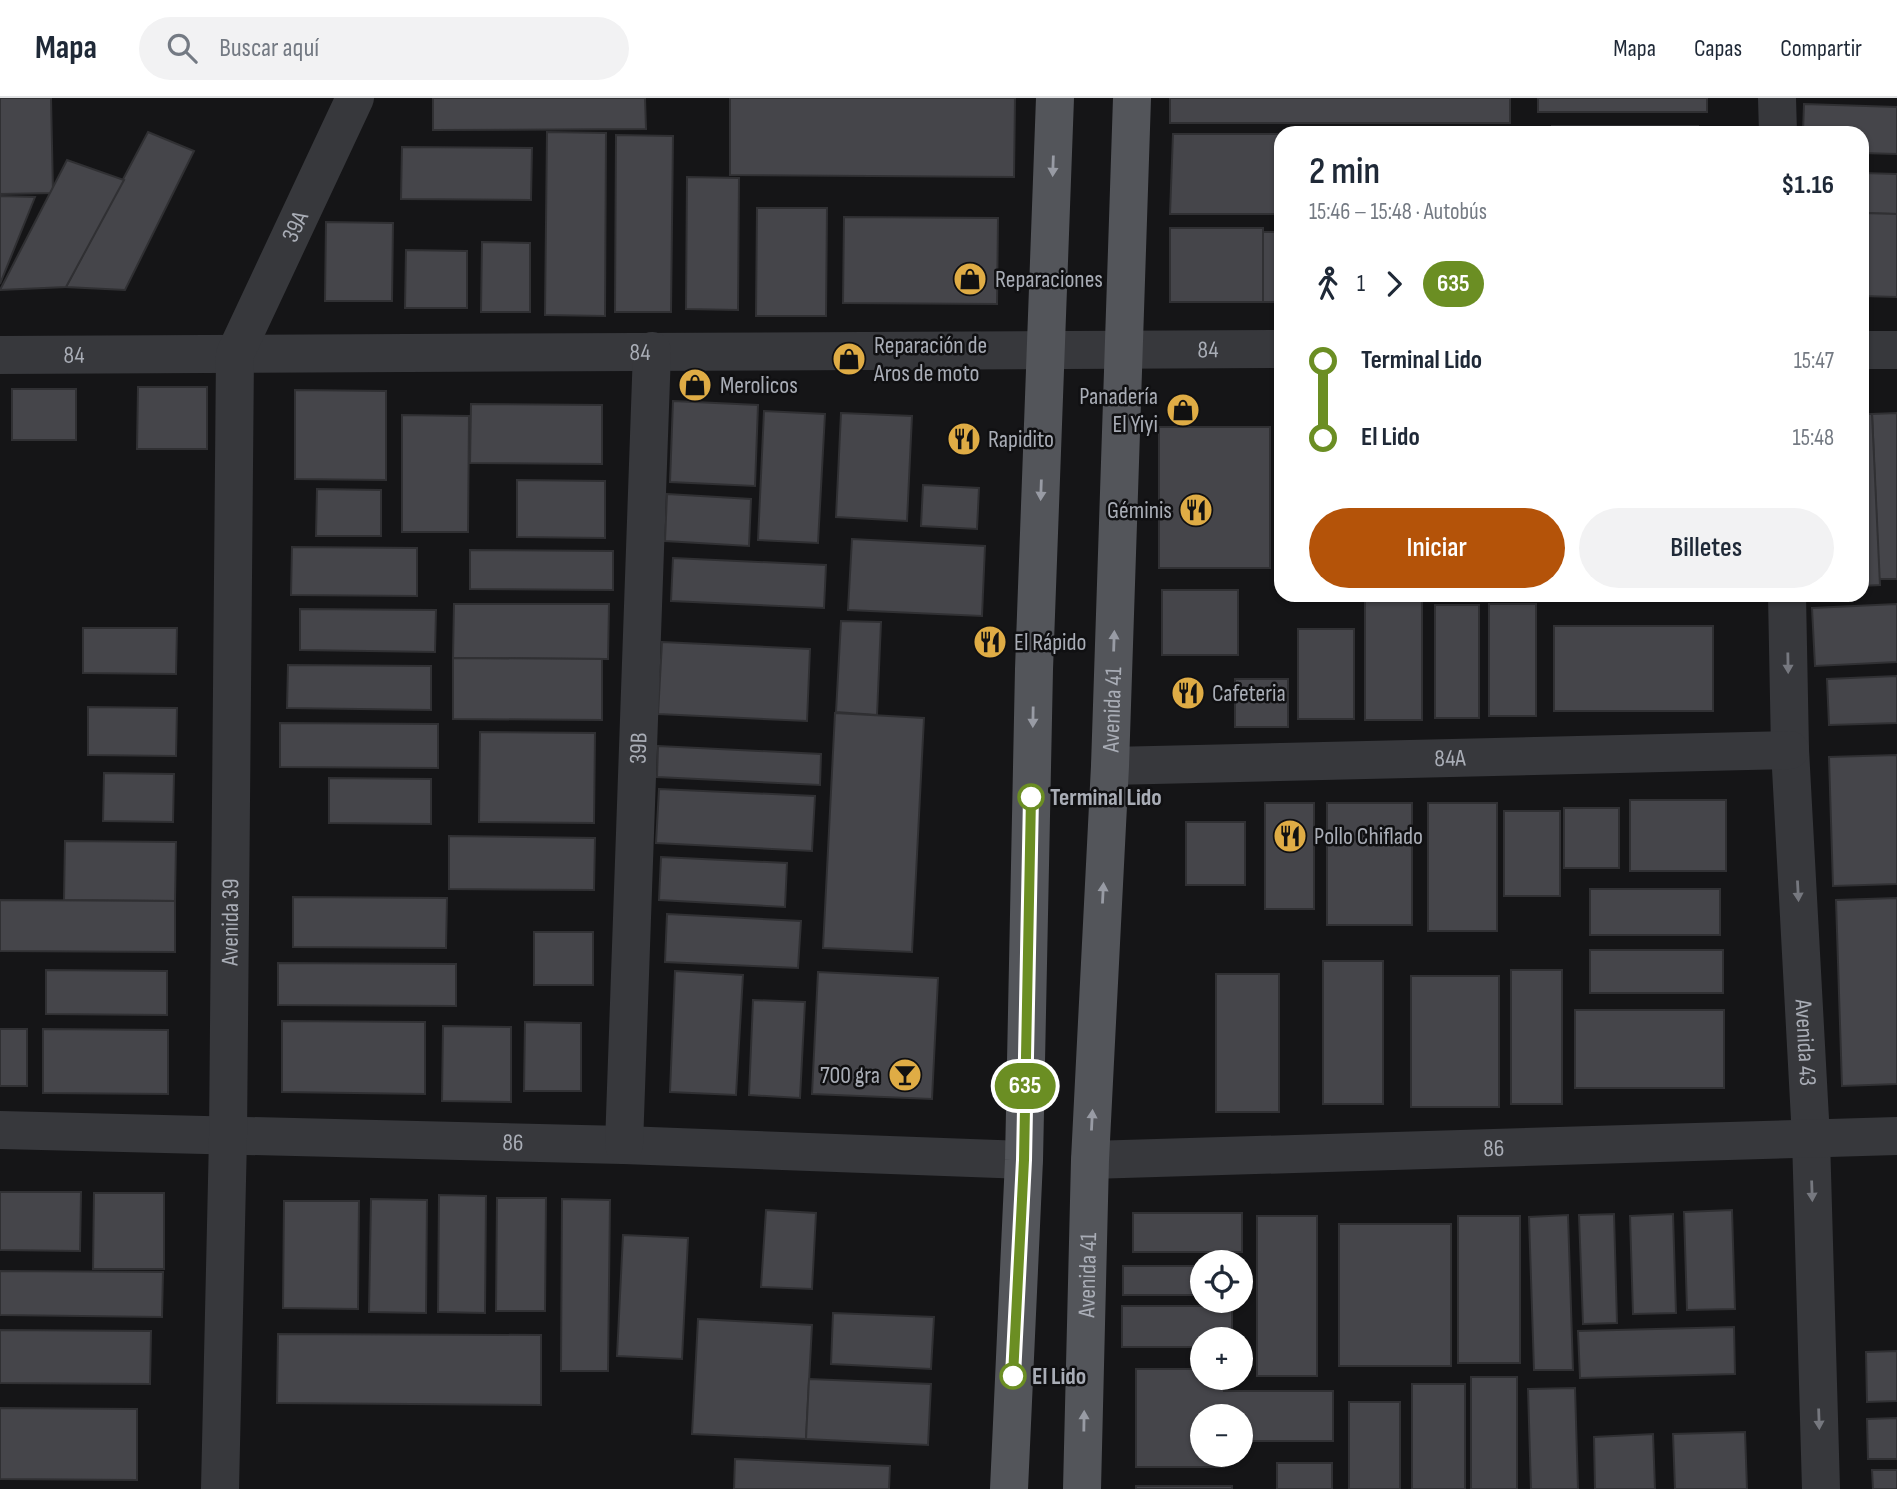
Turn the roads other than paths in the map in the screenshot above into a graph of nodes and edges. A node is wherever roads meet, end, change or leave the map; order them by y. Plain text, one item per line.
1 (355, 98) edge
2 (1055, 98) edge
3 (1132, 98) edge
4 (1777, 98) edge
5 (1778, 126) edge
6 (1047, 348) junction
7 (1125, 348) junction
8 (1274, 349) edge
9 (1869, 350) edge
10 (1897, 350) edge
11 (652, 351) junction
12 (235, 354) junction
13 (0, 355) edge
14 (1787, 602) edge
15 (1790, 750) junction
16 (1110, 766) junction
17 (0, 1130) edge
18 (1897, 1136) edge
19 (228, 1137) junction
20 (1811, 1139) junction
21 (624, 1145) junction
22 (1024, 1160) junction
23 (1090, 1160) junction
24 (220, 1489) edge
25 (1009, 1489) edge
26 (1082, 1489) edge
27 (1821, 1489) edge

1 - 12 street, 39A
2 -> 6 main road
3 - 7 main road, Avenida 41
4 - 5 street
6 - 7 street, 84
6 - 11 street, 84
6 -> 22 main road
7 - 8 street, 84
16 -> 7 main road, Avenida 41
9 - 10 street
11 - 12 street, 84
11 - 21 street, 39B
12 - 13 street, 84
12 - 19 street, Avenida 39
14 -> 15 street, Avenida 43
15 - 16 street, 84A
15 -> 20 street, Avenida 43
23 -> 16 main road, Avenida 41
17 - 19 street, 86
18 - 20 street, 86
19 - 21 street, 86
19 - 24 street, Avenida 39
20 - 23 street, 86
20 -> 27 street, Avenida 43
21 - 22 street, 86
22 - 25 main road
26 -> 23 main road, Avenida 41

